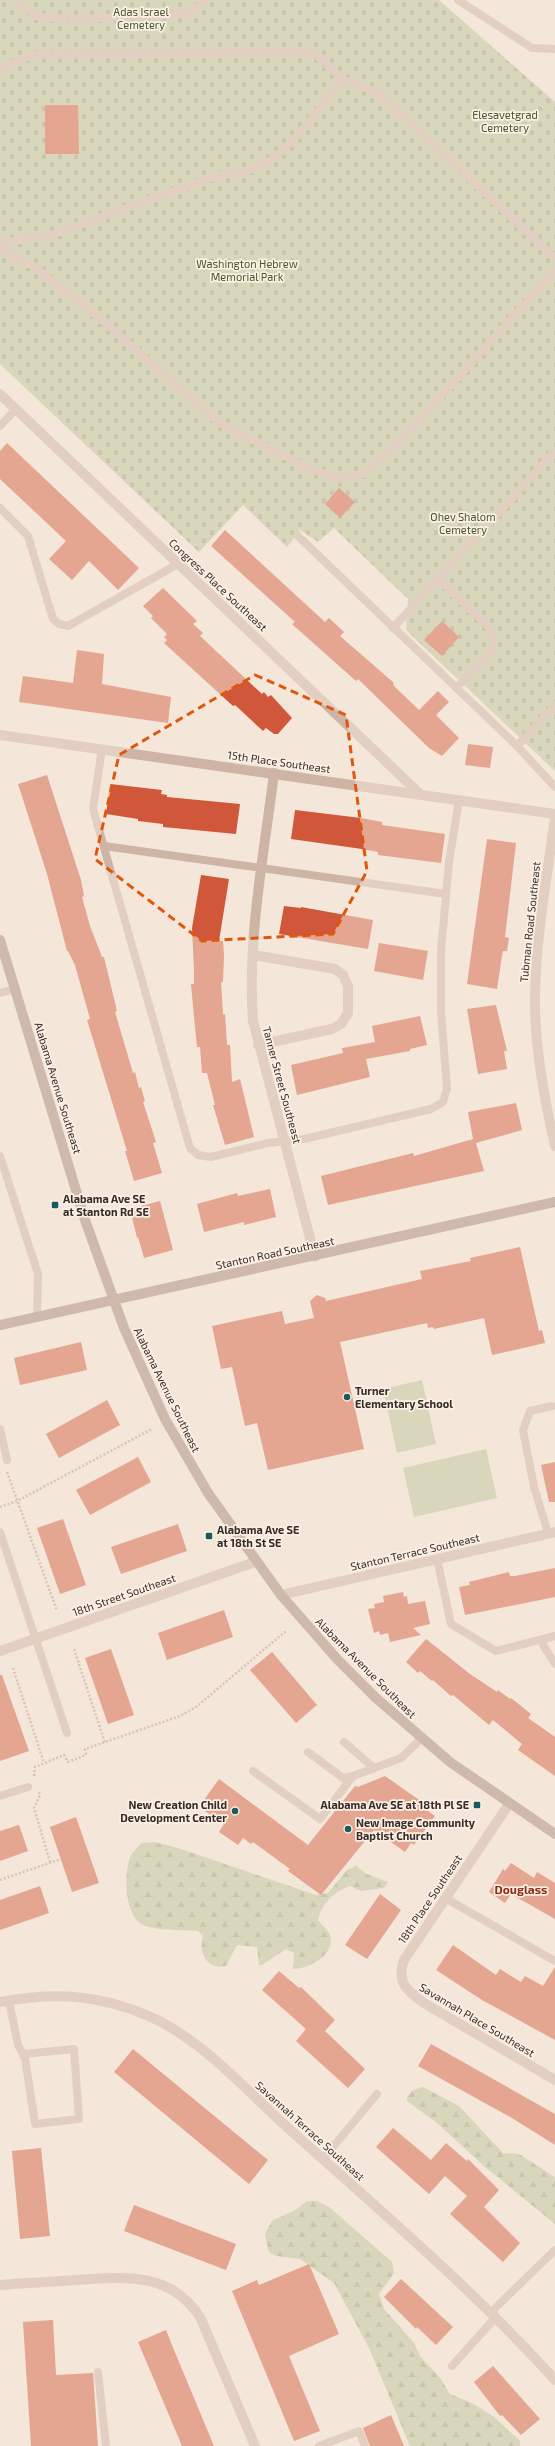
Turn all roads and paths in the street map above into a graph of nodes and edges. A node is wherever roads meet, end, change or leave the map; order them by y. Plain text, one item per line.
1 (20, 0) edge
2 (207, 0) edge
3 (458, 0) edge
4 (555, 49) edge
5 (0, 69) edge
6 (342, 79) junction
7 (0, 242) edge
8 (0, 248) edge
9 (555, 258) edge
10 (555, 271) edge
11 (0, 394) edge
12 (16, 409) junction
13 (0, 426) edge
14 (555, 451) edge
15 (0, 508) edge
16 (298, 536) dead end
17 (178, 564) junction
18 (437, 578) junction
19 (393, 628) junction
20 (456, 688) junction
21 (555, 706) edge
22 (0, 735) edge
23 (517, 746) junction
24 (102, 749) junction
25 (274, 773) junction
26 (555, 787) edge
27 (420, 794) junction
28 (458, 800) junction
29 (555, 814) edge
30 (555, 818) edge
31 (104, 846) junction
32 (262, 870) junction
33 (446, 894) junction
34 (0, 940) edge
35 (253, 955) junction
36 (15, 989) junction
37 (0, 993) edge
38 (258, 1045) junction
39 (284, 1141) junction
40 (555, 1146) edge
41 (0, 1156) edge
42 (555, 1202) edge
43 (315, 1257) junction
44 (115, 1300) junction
45 (37, 1317) junction
46 (0, 1325) edge
47 (552, 1406) dead end
48 (0, 1429) edge
49 (152, 1429) dead end
50 (7, 1460) joint
51 (17, 1501) junction
52 (0, 1507) edge
53 (0, 1532) edge
54 (551, 1533) edge
55 (437, 1559) junction
56 (255, 1562) junction
57 (281, 1595) junction
58 (57, 1610) dead end
59 (286, 1630) dead end
60 (555, 1636) edge
61 (36, 1638) junction
62 (540, 1640) junction
63 (74, 1649) dead end
64 (0, 1651) edge
65 (555, 1664) edge
66 (13, 1668) dead end
67 (67, 1732) dead end
68 (421, 1739) junction
69 (344, 1742) dead end
70 (105, 1743) junction
71 (308, 1752) dead end
72 (44, 1763) junction
73 (374, 1768) junction
74 (253, 1771) dead end
75 (353, 1776) junction
76 (35, 1778) dead end
77 (28, 1787) dead end
78 (38, 1789) dead end
79 (0, 1796) edge
80 (509, 1804) junction
81 (555, 1834) edge
82 (61, 1859) dead end
83 (50, 1862) junction
84 (0, 1880) edge
85 (445, 1898) junction
86 (555, 1961) edge
87 (408, 1992) joint
88 (5, 2002) edge
89 (23, 2054) junction
90 (555, 2080) edge
91 (377, 2094) dead end
92 (323, 2159) junction
93 (555, 2250) edge
94 (0, 2285) edge
95 (492, 2316) junction
96 (452, 2366) dead end
97 (98, 2372) dead end
98 (555, 2380) edge
99 (106, 2446) edge
100 (255, 2446) edge
101 (320, 2446) edge
102 (365, 2446) edge

1 - 2 lane
3 - 4 lane
5 - 6 lane
6 - 7 lane
6 - 9 lane
8 - 10 lane
11 - 12 street, Congress Place Southeast
12 - 13 lane
12 - 17 street, Congress Place Southeast
14 - 18 lane
15 - 17 lane
16 - 19 lane
17 - 27 street, Congress Place Southeast
18 - 19 lane
18 - 20 lane
19 - 20 lane
20 - 23 lane
21 - 23 lane
22 - 24 street, 15th Place Southeast
23 - 26 lane
24 - 25 street, 15th Place Southeast
24 - 31 lane
25 - 27 street, 15th Place Southeast
25 - 32 street, Tanner Street Southeast
27 - 28 street, 15th Place Southeast
28 - 29 street, 15th Place Southeast
28 - 33 lane
30 - 40 street, Tubman Road Southeast
31 - 32 lane
31 - 39 lane
32 - 33 lane
32 - 35 street, Tanner Street Southeast
33 - 39 lane
34 - 36 main road, Alabama Avenue Southeast
35 - 38 street, Tanner Street Southeast
35 - 38 street
36 - 37 lane
36 - 44 main road, Alabama Avenue Southeast
38 - 39 street, Tanner Street Southeast
39 - 43 street, Tanner Street Southeast
41 - 45 lane
42 - 43 main road, Stanton Road Southeast
43 - 44 main road, Stanton Road Southeast
44 - 45 main road, Stanton Road Southeast
44 - 56 main road, Alabama Avenue Southeast
45 - 46 main road, Stanton Road Southeast
47 - 54 lane
48 - 50 lane
49 - 51 path
50 - 51 path
51 - 52 path
51 - 58 path
53 - 61 lane
54 - 55 street, Stanton Terrace Southeast
55 - 57 street, Stanton Terrace Southeast
55 - 62 lane
56 - 57 main road, Alabama Avenue Southeast
56 - 61 street, 18th Street Southeast
57 - 68 main road, Alabama Avenue Southeast
59 - 70 path
60 - 62 lane
61 - 64 street, 18th Street Southeast
61 - 67 lane
62 - 65 lane
63 - 70 path
66 - 72 path
68 - 73 lane
68 - 80 main road, Alabama Avenue Southeast
69 - 73 lane
70 - 72 path
71 - 75 lane
72 - 76 path
73 - 75 lane
74 - 75 lane
77 - 79 lane
78 - 83 path
80 - 81 main road, Alabama Avenue Southeast
80 - 85 street, 18th Place Southeast
82 - 83 path
83 - 84 path
85 - 86 lane
85 - 87 street, 18th Place Southeast
87 - 90 street, Savannah Place Southeast
88 - 89 lane
88 - 92 street, Savannah Terrace Southeast
89 - 89 lane
91 - 92 lane
92 - 95 street, Savannah Terrace Southeast
93 - 95 lane
94 - 100 street
95 - 96 lane
95 - 98 street, Savannah Terrace Southeast
97 - 99 lane
101 - 102 lane

